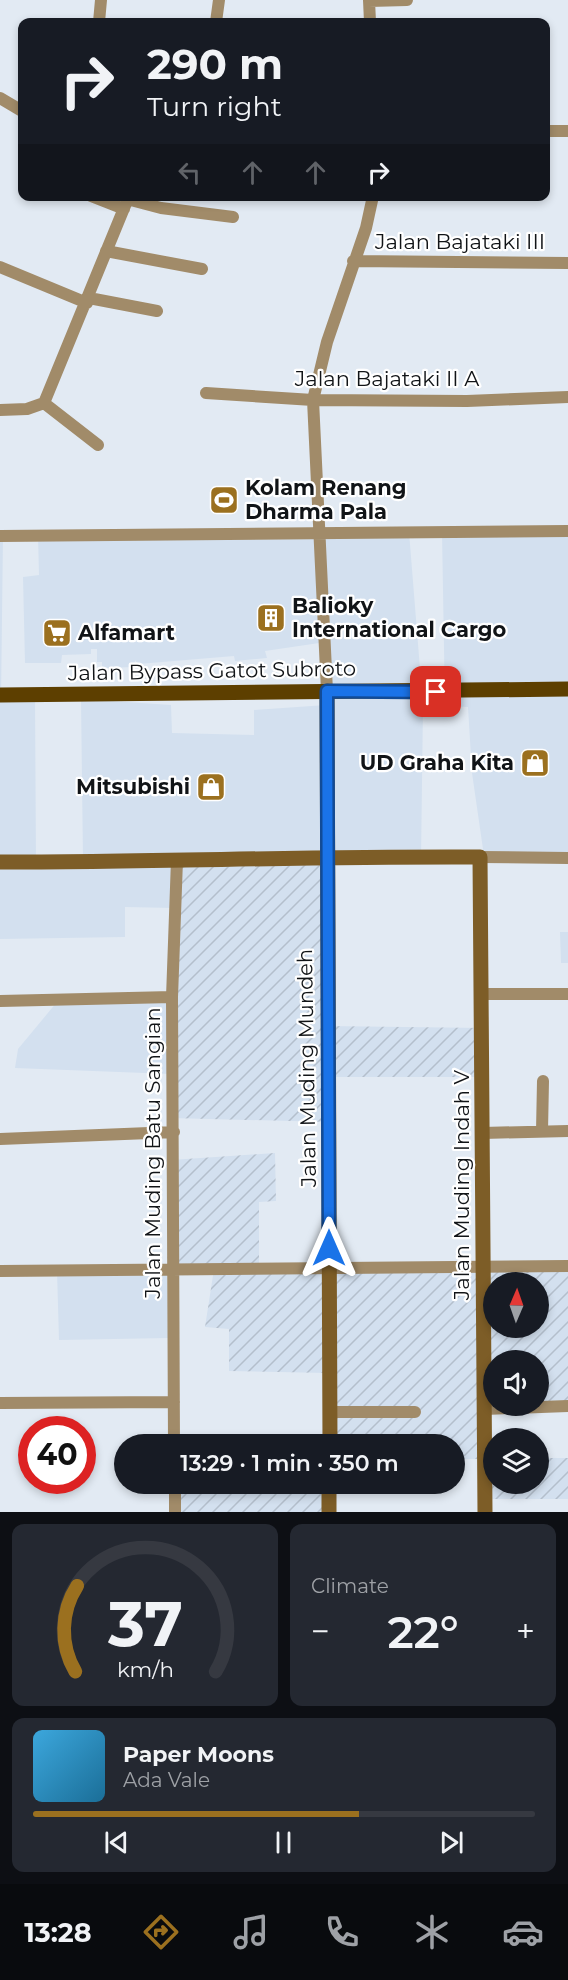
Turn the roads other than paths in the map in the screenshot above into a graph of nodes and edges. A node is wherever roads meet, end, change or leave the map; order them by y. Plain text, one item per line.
1 (101, 0) edge
2 (219, 0) edge
3 (369, 0) edge
4 (407, 0) edge
5 (99, 18) edge
6 (217, 18) edge
7 (370, 18) edge
8 (0, 98) edge
9 (18, 109) edge
10 (550, 131) edge
11 (568, 131) edge
12 (127, 201) edge
13 (372, 201) edge
14 (233, 217) dead end
15 (106, 251) junction
16 (352, 261) junction
17 (568, 262) edge
18 (0, 267) edge
19 (202, 269) dead end
20 (88, 300) junction
21 (157, 311) dead end
22 (206, 393) dead end
23 (568, 397) edge
24 (313, 400) junction
25 (44, 403) junction
26 (0, 410) edge
27 (98, 445) dead end
28 (568, 531) edge
29 (318, 534) junction
30 (0, 536) edge
31 (568, 689) edge
32 (327, 691) junction
33 (0, 695) edge
34 (327, 856) junction
35 (480, 857) junction
36 (568, 858) edge
37 (177, 860) junction
38 (0, 862) edge
39 (483, 994) junction
40 (568, 994) edge
41 (172, 997) junction
42 (0, 1001) edge
43 (543, 1082) dead end
44 (542, 1131) junction
45 (568, 1131) edge
46 (174, 1132) junction
47 (483, 1133) junction
48 (0, 1139) edge
49 (568, 1264) edge
50 (483, 1265) junction
51 (329, 1267) junction
52 (173, 1269) junction
53 (0, 1271) edge
54 (484, 1350) edge
55 (174, 1402) junction
56 (0, 1403) edge
57 (568, 1406) edge
58 (549, 1407) edge
59 (330, 1412) junction
60 (415, 1412) dead end
61 (485, 1416) edge
62 (174, 1434) edge
63 (330, 1434) edge
64 (175, 1494) edge
65 (329, 1494) edge
66 (175, 1512) edge
67 (329, 1512) edge
68 (485, 1512) edge

1 - 5 street
2 - 6 street
3 - 4 street
3 - 7 street
8 - 9 street
10 - 11 street
12 - 14 street
12 - 15 street
13 - 16 street
15 - 19 street
15 - 20 street
16 - 17 street, Jalan Bajataki III
16 - 24 street
18 - 20 street
20 - 21 street
20 - 25 street
22 - 24 street, Jalan Bajataki II A
23 - 24 street, Jalan Bajataki II A
24 - 29 street
25 - 26 street
25 - 27 street
28 - 29 street
29 - 30 street
29 - 32 street
31 - 32 main road, Jalan Bypass Gatot Subroto
32 - 33 main road, Jalan Bypass Gatot Subroto
32 - 34 street, Jalan Muding Mundeh
34 - 35 street
34 - 37 street
34 - 51 street, Jalan Muding Mundeh
35 - 36 street
35 - 39 street, Jalan Muding Indah V
37 - 38 street
37 - 41 street, Jalan Muding Batu Sangian
39 - 40 street
39 - 47 street, Jalan Muding Indah V
41 - 42 street
41 - 46 street, Jalan Muding Batu Sangian
43 - 44 street
44 - 45 street
44 - 47 street
46 - 48 street
46 - 52 street, Jalan Muding Batu Sangian
47 - 50 street, Jalan Muding Indah V
49 - 50 street
50 - 51 street
50 - 54 street, Jalan Muding Indah V
51 - 52 street
51 - 59 street, Jalan Muding Mundeh
52 - 53 street
52 - 55 street, Jalan Muding Batu Sangian
55 - 56 street
55 - 62 street, Jalan Muding Batu Sangian
57 - 58 street
59 - 60 street
59 - 63 street, Jalan Muding Mundeh
61 - 68 street, Jalan Muding Indah V
64 - 66 street
65 - 67 street

